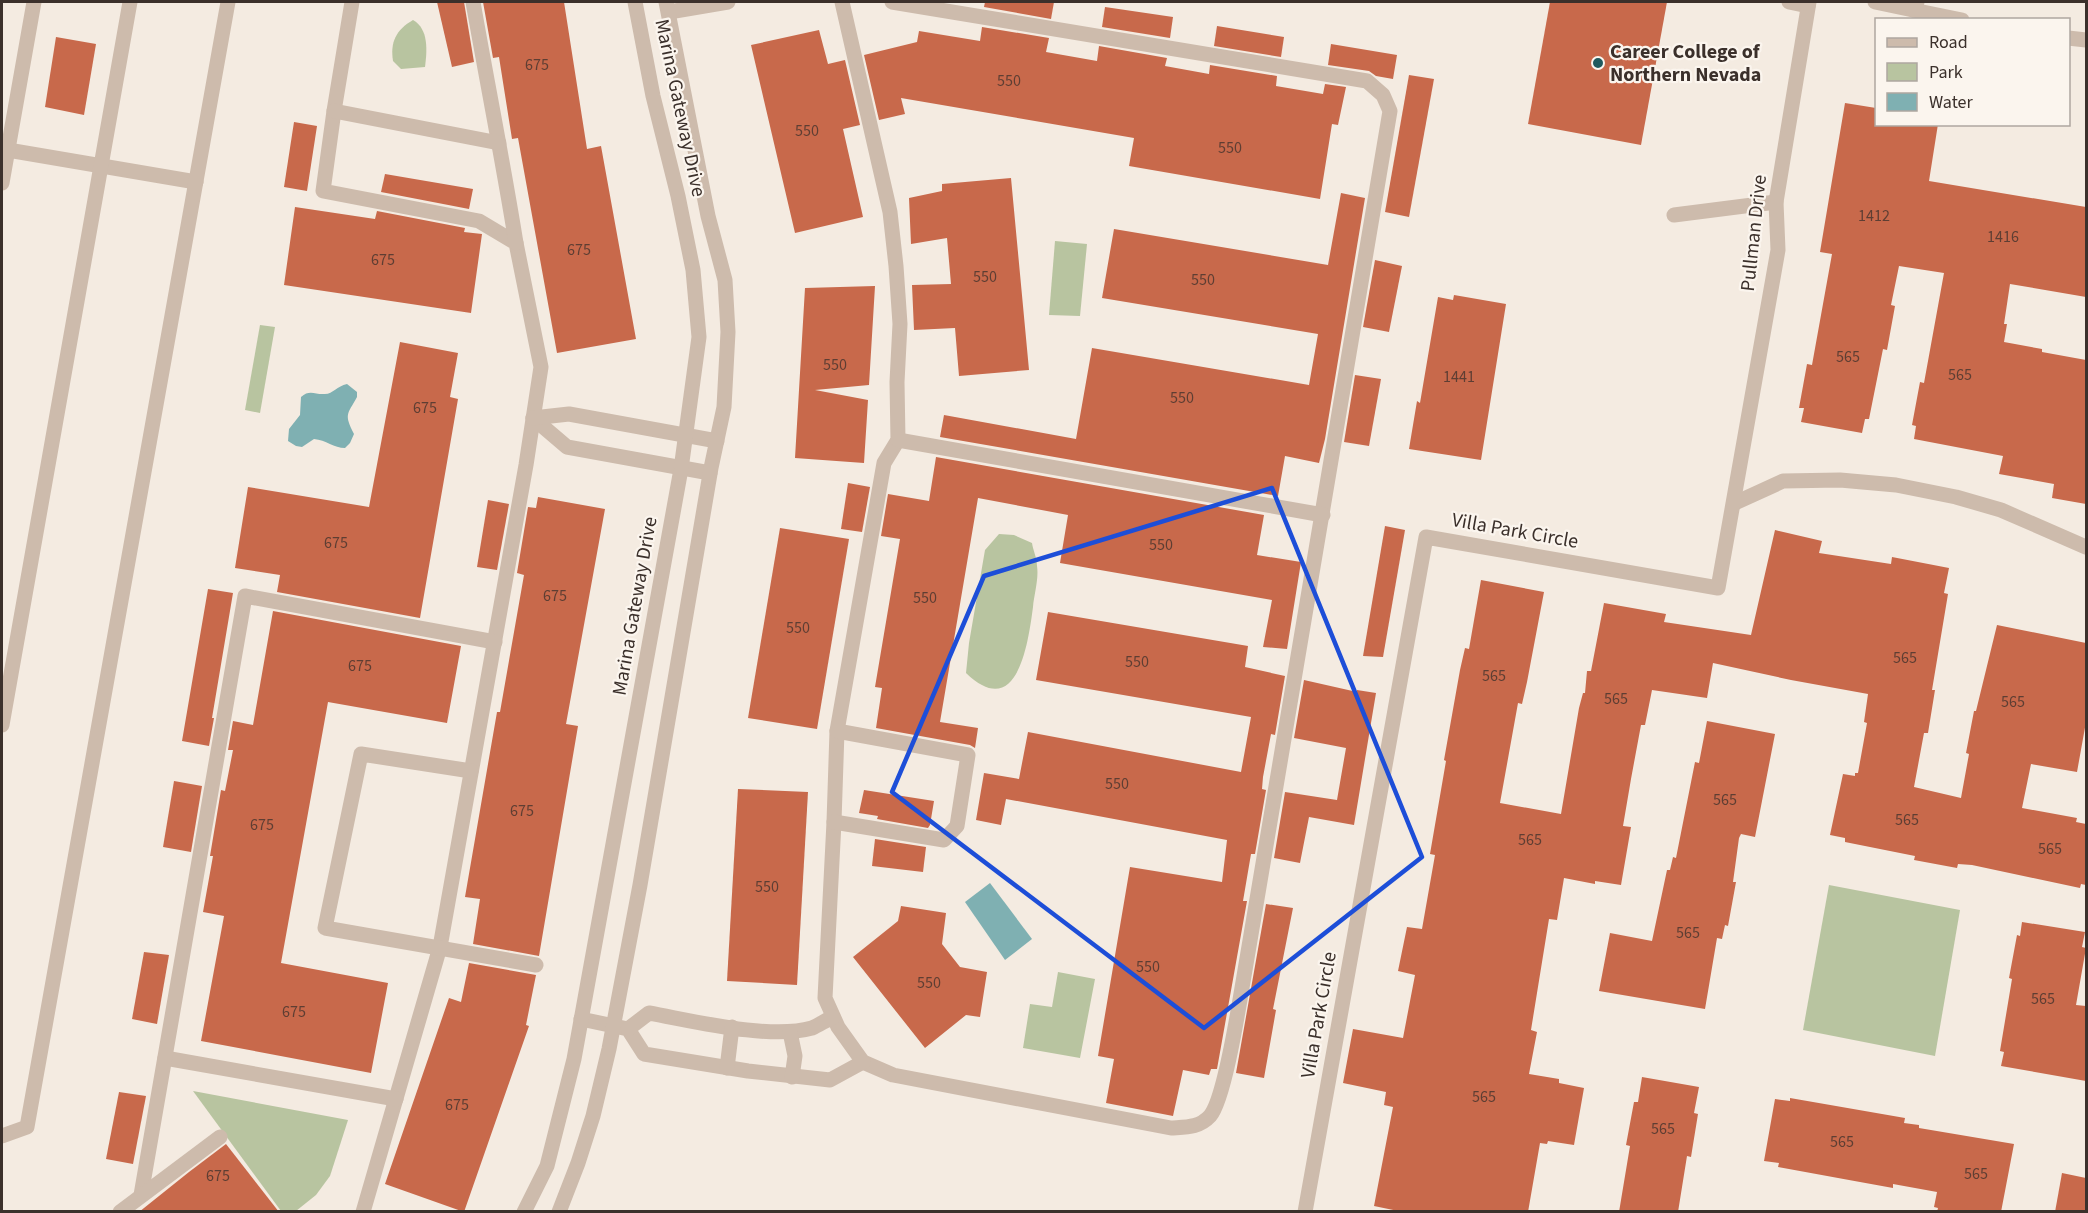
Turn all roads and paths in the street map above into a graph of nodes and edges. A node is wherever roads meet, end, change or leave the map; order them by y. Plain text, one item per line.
1 (34, 2) edge
2 (130, 2) edge
3 (228, 2) edge
4 (352, 2) edge
5 (473, 2) edge
6 (635, 2) edge
7 (728, 2) edge
8 (842, 2) edge
9 (892, 2) edge
10 (1789, 2) edge
11 (1875, 2) edge
12 (1809, 4) edge
13 (1915, 6) edge
14 (667, 7) edge
15 (1955, 18) edge
16 (2070, 38) edge
17 (2086, 40) edge
18 (334, 111) junction
19 (499, 143) junction
20 (4, 149) edge
21 (101, 165) junction
22 (196, 182) junction
23 (2, 183) edge
24 (1776, 202) junction
25 (1674, 215) dead end
26 (516, 243) junction
27 (533, 418) junction
28 (686, 435) junction
29 (898, 440) junction
30 (717, 441) junction
31 (681, 469) junction
32 (710, 473) junction
33 (1735, 503) junction
34 (1323, 514) junction
35 (2086, 547) edge
36 (495, 642) junction
37 (2, 725) edge
38 (837, 731) junction
39 (471, 771) junction
40 (834, 822) junction
41 (440, 947) junction
42 (536, 964) dead end
43 (833, 1017) junction
44 (581, 1019) junction
45 (732, 1027) junction
46 (620, 1028) junction
47 (790, 1032) junction
48 (165, 1058) junction
49 (863, 1062) junction
50 (727, 1068) junction
51 (792, 1077) junction
52 (396, 1099) junction
53 (2, 1136) edge
54 (220, 1137) dead end
55 (141, 1195) junction
56 (120, 1212) edge
57 (363, 1212) edge
58 (524, 1212) edge
59 (559, 1212) edge
60 (1305, 1212) edge

1 - 20 street
2 - 21 street
3 - 22 street
4 - 18 street
5 - 19 street
6 - 28 street, Marina Gateway Drive
7 - 14 street
8 - 29 street
9 - 34 street
10 - 12 street
11 - 13 street
12 - 24 street, Pullman Drive
13 - 15 street
14 - 30 street, Marina Gateway Drive
16 - 17 street
18 - 19 street
18 - 26 street
19 - 26 street
20 - 21 street
20 - 23 street
21 - 22 street
21 - 37 street
22 - 53 street
24 - 25 street
24 - 33 street, Pullman Drive
26 - 27 street
27 - 28 street
27 - 31 street
27 - 36 street
28 - 30 street
28 - 31 street, Marina Gateway Drive
29 - 34 street
29 - 38 street
30 - 32 street, Marina Gateway Drive
31 - 32 street
31 - 44 street, Marina Gateway Drive
32 - 46 street, Marina Gateway Drive
33 - 35 street
33 - 60 street, Villa Park Circle
34 - 49 street
36 - 39 street
36 - 48 street
38 - 40 street
38 - 40 street
39 - 41 street
39 - 41 street
40 - 43 street
41 - 42 street
41 - 52 street
43 - 47 street
43 - 49 street
44 - 46 street
44 - 58 street, Marina Gateway Drive
45 - 46 street
45 - 47 street
45 - 50 street
46 - 50 street
46 - 59 street, Marina Gateway Drive
47 - 51 street
48 - 52 street
48 - 55 street
49 - 51 street
50 - 51 street
52 - 57 street
54 - 55 street
55 - 56 street

